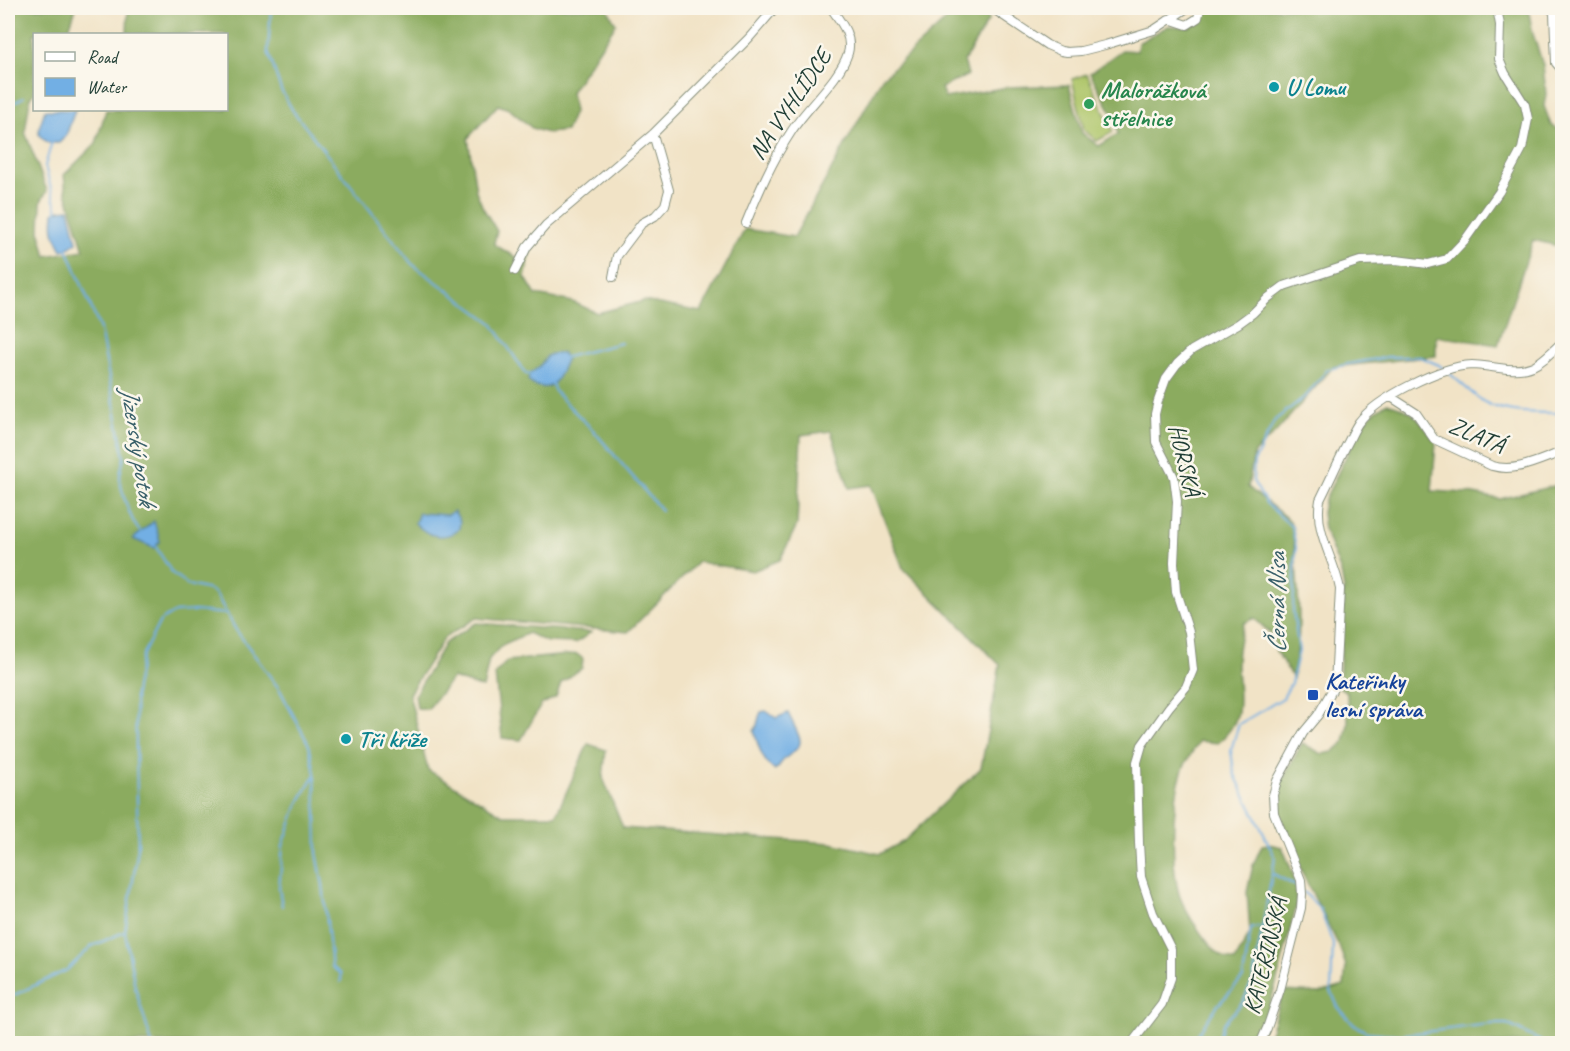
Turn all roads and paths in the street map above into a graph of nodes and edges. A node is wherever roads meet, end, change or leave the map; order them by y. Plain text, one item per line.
1 (775, 8) edge
2 (831, 8) edge
3 (993, 8) edge
4 (1187, 8) edge
5 (1197, 8) edge
6 (1497, 8) edge
7 (1550, 8) edge
8 (1169, 19) junction
9 (1563, 70) edge
10 (653, 134) junction
11 (746, 223) dead end
12 (515, 271) dead end
13 (613, 277) dead end
14 (1563, 342) edge
15 (1391, 398) junction
16 (1563, 452) edge
17 (1131, 1044) edge
18 (1260, 1044) edge

1 - 10 street
2 - 11 street, NA VYHLÍDCE
3 - 8 street
4 - 8 street
5 - 8 street
6 - 17 street, HORSKÁ
7 - 9 street
10 - 12 street
10 - 13 street
14 - 15 street, KATEŘINSKÁ
15 - 16 street, ZLATÁ
15 - 18 street, KATEŘINSKÁ

